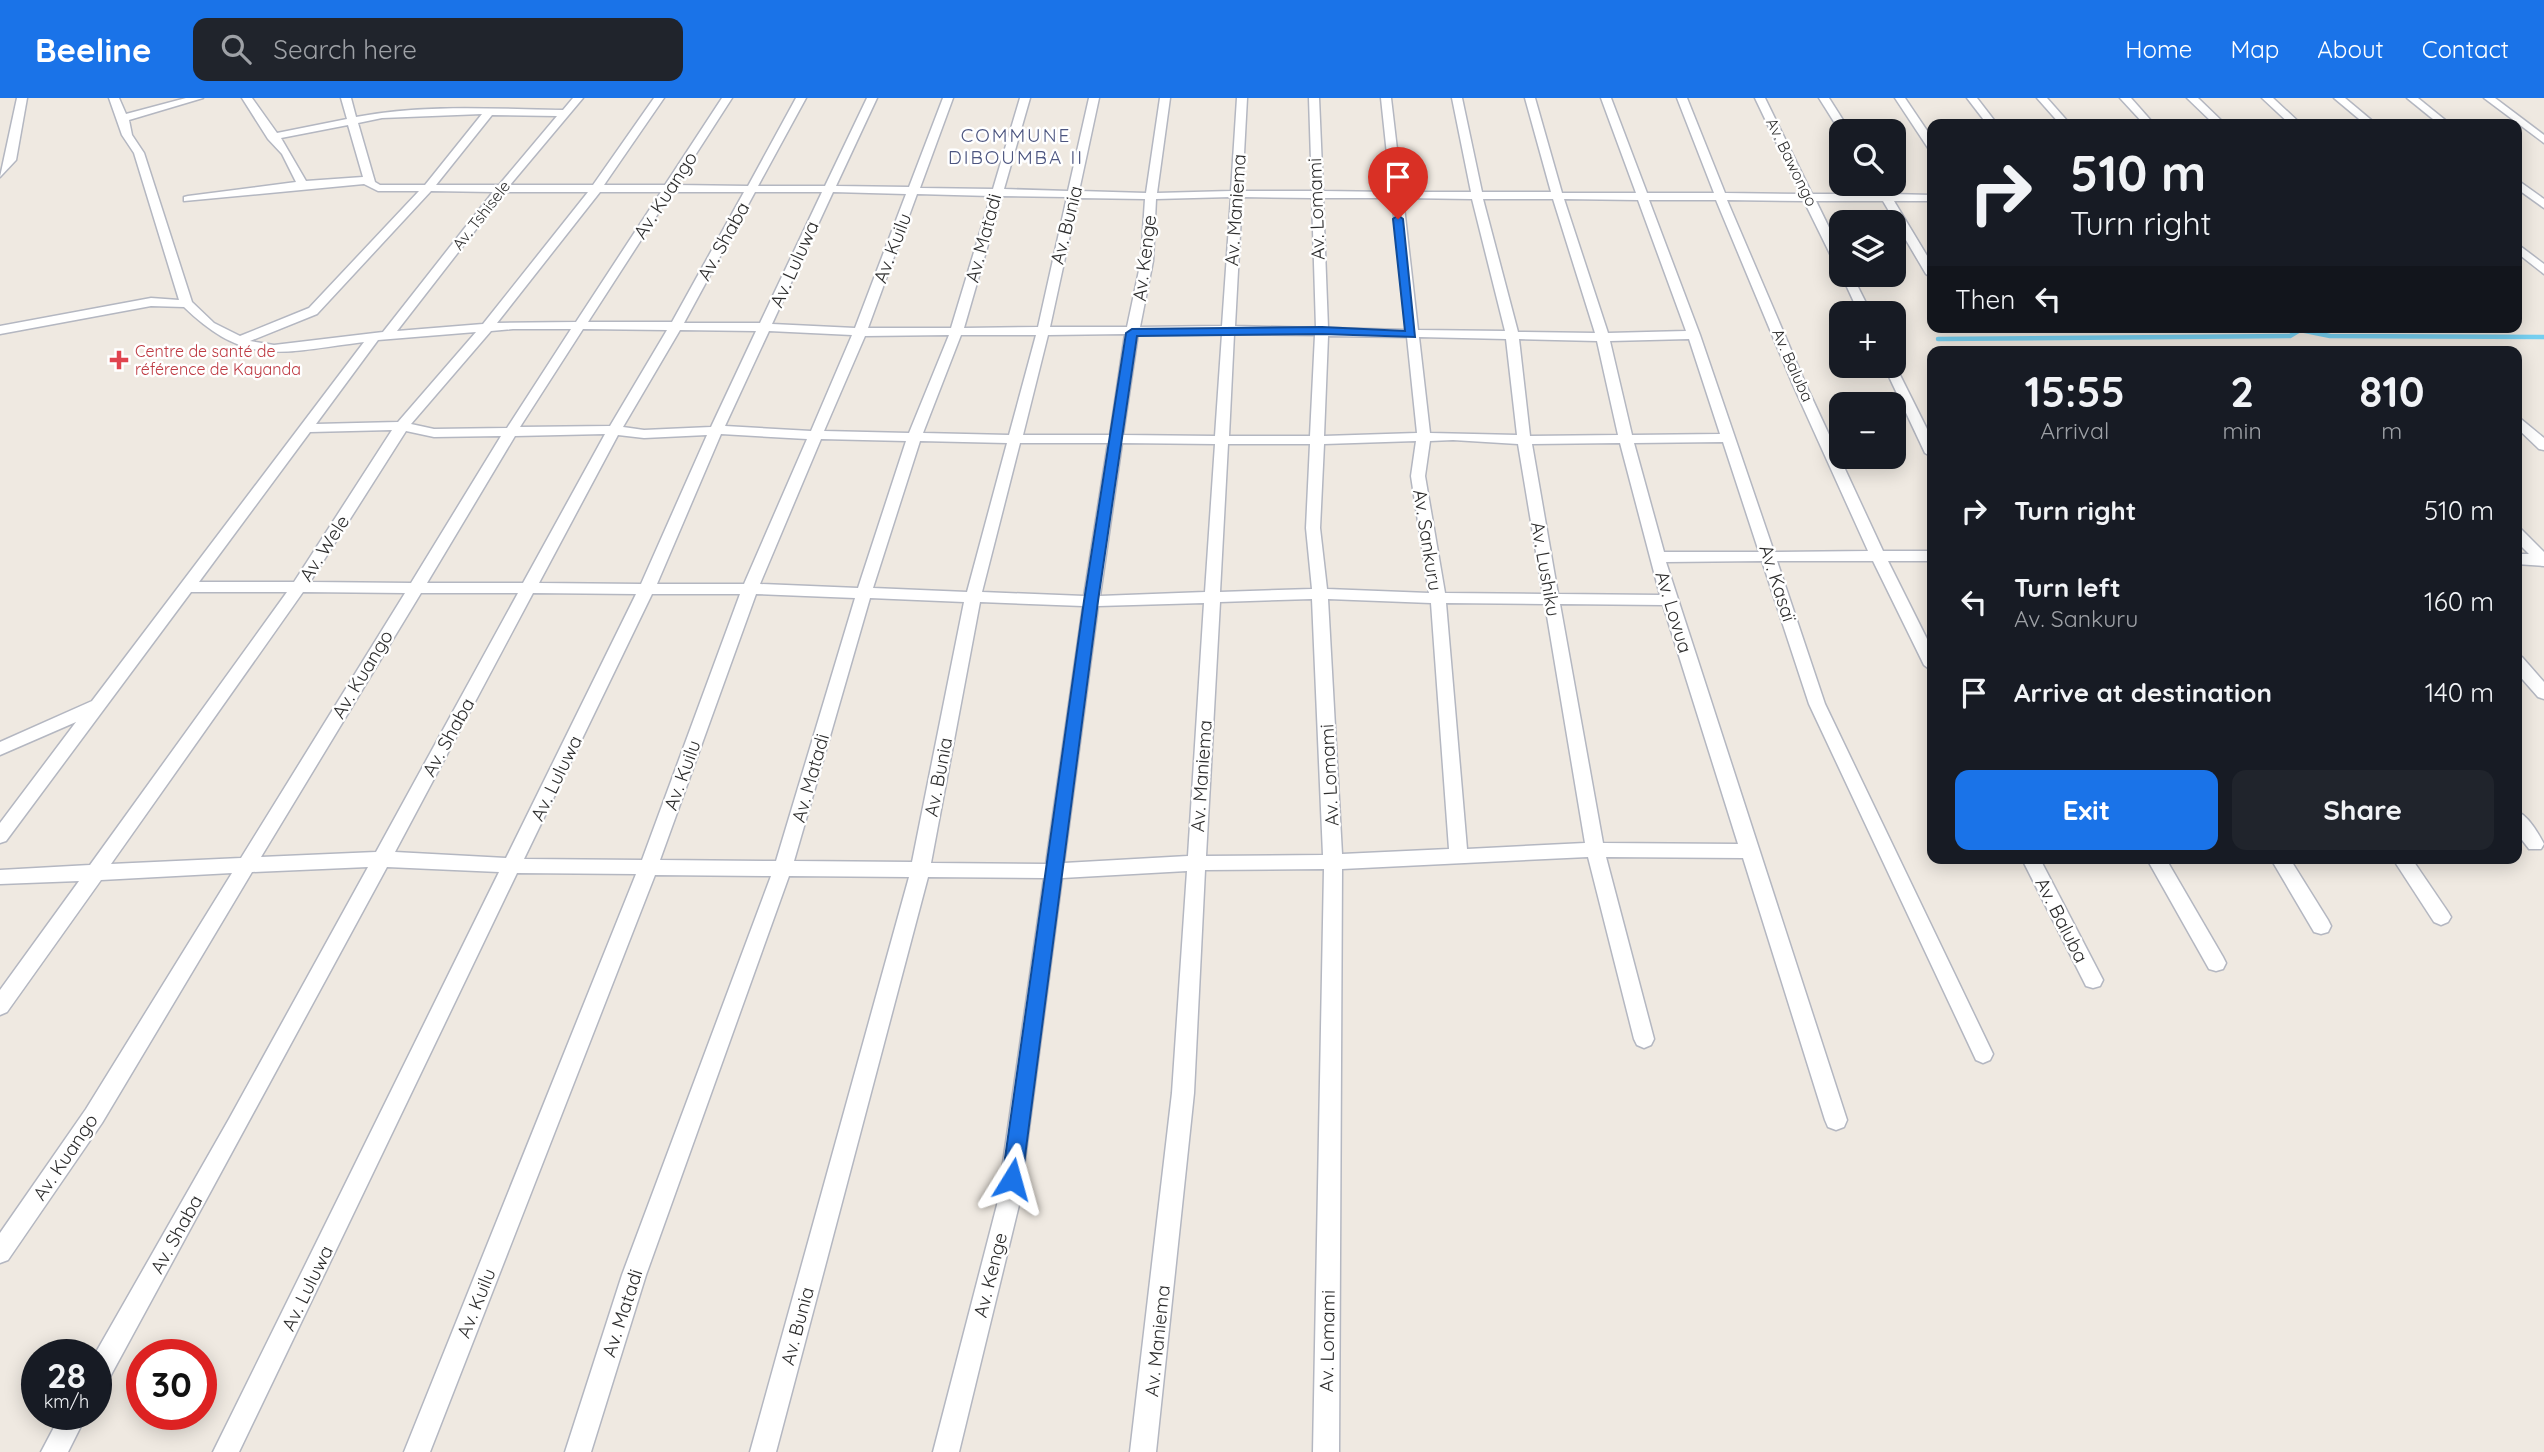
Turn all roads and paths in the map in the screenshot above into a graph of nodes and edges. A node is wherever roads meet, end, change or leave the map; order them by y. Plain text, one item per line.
1 (22, 98) edge
2 (114, 98) edge
3 (198, 98) edge
4 (247, 98) edge
5 (346, 98) edge
6 (389, 98) edge
7 (578, 98) edge
8 (659, 98) edge
9 (727, 98) edge
10 (801, 98) edge
11 (872, 98) edge
12 (948, 98) edge
13 (1024, 98) edge
14 (1094, 98) edge
15 (1164, 98) edge
16 (1242, 98) edge
17 (1314, 98) edge
18 (1386, 98) edge
19 (1457, 98) edge
20 (1530, 98) edge
21 (1606, 98) edge
22 (1682, 98) edge
23 (1760, 98) edge
24 (1824, 98) edge
25 (1900, 98) edge
26 (1972, 98) edge
27 (2042, 98) edge
28 (2125, 98) edge
29 (2192, 98) edge
30 (2267, 98) edge
31 (2339, 98) edge
32 (2413, 98) edge
33 (2489, 98) edge
34 (489, 112) junction
35 (565, 113) junction
36 (382, 115) junction
37 (123, 118) junction
38 (1837, 119) edge
39 (1988, 119) edge
40 (2061, 119) edge
41 (2144, 119) edge
42 (2215, 119) edge
43 (2290, 119) edge
44 (2365, 119) edge
45 (2439, 119) edge
46 (2516, 119) edge
47 (353, 122) junction
48 (2522, 123) edge
49 (272, 137) junction
50 (1927, 138) edge
51 (2544, 140) edge
52 (0, 174) edge
53 (369, 180) junction
54 (302, 185) junction
55 (2522, 187) edge
56 (596, 189) junction
57 (668, 189) junction
58 (427, 190) junction
59 (501, 190) junction
60 (751, 190) junction
61 (828, 190) junction
62 (913, 191) junction
63 (994, 194) junction
64 (1075, 194) junction
65 (1237, 194) junction
66 (1316, 195) junction
67 (1395, 195) junction
68 (1476, 195) junction
69 (1557, 195) junction
70 (1640, 195) junction
71 (1151, 196) junction
72 (1719, 196) junction
73 (1809, 197) junction
74 (1887, 198) junction
75 (1927, 198) edge
76 (188, 199) dead end
77 (2522, 202) edge
78 (2542, 203) edge
79 (1829, 239) edge
80 (2522, 251) edge
81 (1927, 266) edge
82 (2544, 271) edge
83 (187, 304) junction
84 (489, 325) junction
85 (580, 326) junction
86 (676, 326) junction
87 (766, 327) junction
88 (0, 330) edge
89 (1227, 330) junction
90 (1043, 331) junction
91 (1322, 331) junction
92 (860, 332) junction
93 (956, 333) junction
94 (1132, 333) junction
95 (1513, 334) junction
96 (1411, 335) junction
97 (1694, 335) junction
98 (381, 336) junction
99 (1603, 337) junction
100 (237, 342) junction
101 (1896, 378) edge
102 (2522, 425) edge
103 (402, 426) junction
104 (306, 428) junction
105 (512, 430) junction
106 (614, 430) junction
107 (716, 430) junction
108 (814, 434) junction
109 (915, 435) junction
110 (1424, 436) junction
111 (1116, 438) junction
112 (1220, 438) junction
113 (1728, 438) junction
114 (1016, 439) junction
115 (1626, 439) junction
116 (1318, 440) junction
117 (1524, 440) junction
118 (1927, 443) edge
119 (2544, 446) edge
120 (2522, 538) edge
121 (1876, 555) junction
122 (1770, 556) junction
123 (1927, 556) edge
124 (1657, 557) junction
125 (2522, 559) edge
126 (2543, 559) edge
127 (186, 587) junction
128 (299, 587) junction
129 (529, 587) junction
130 (415, 588) junction
131 (647, 588) junction
132 (750, 589) junction
133 (864, 593) junction
134 (1320, 594) junction
135 (1210, 596) junction
136 (973, 597) junction
137 (1551, 597) junction
138 (1438, 598) junction
139 (1669, 600) junction
140 (1091, 601) junction
141 (1927, 655) edge
142 (2522, 668) edge
143 (2544, 693) edge
144 (99, 704) junction
145 (0, 749) edge
146 (2522, 826) edge
147 (0, 836) edge
148 (2535, 844) dead end
149 (1595, 850) junction
150 (1750, 850) junction
151 (1459, 857) junction
152 (381, 859) junction
153 (1333, 862) junction
154 (1195, 863) junction
155 (2034, 864) edge
156 (2159, 864) edge
157 (2283, 864) edge
158 (2405, 864) edge
159 (246, 866) junction
160 (514, 866) junction
161 (648, 868) junction
162 (783, 868) junction
163 (920, 871) junction
164 (1055, 871) junction
165 (96, 872) junction
166 (0, 877) edge
167 (2441, 917) dead end
168 (2321, 926) dead end
169 (2216, 963) dead end
170 (2093, 980) dead end
171 (0, 1006) edge
172 (1644, 1039) dead end
173 (1983, 1054) dead end
174 (1836, 1120) dead end
175 (0, 1252) edge
176 (112, 1348) edge
177 (66, 1430) edge
178 (54, 1452) edge
179 (226, 1452) edge
180 (417, 1452) edge
181 (578, 1452) edge
182 (763, 1452) edge
183 (946, 1452) edge
184 (1143, 1452) edge
185 (1326, 1452) edge

1 - 52 street
2 - 37 street
3 - 37 street
4 - 49 street
5 - 47 street
6 - 36 street
7 - 35 street, Av. Tshisele
8 - 56 street, Av. Wele
9 - 57 street, Av. Kuango
10 - 60 street, Av. Shaba
11 - 61 street, Av. Luluwa
12 - 62 street, Av. Kuilu
13 - 63 street, Av. Matadi
14 - 64 street, Av. Bunia
15 - 71 street, Av. Kenge
16 - 65 street, Av. Maniema
17 - 66 street, Av. Lomami
18 - 67 street, Av. Sankuru
19 - 68 street, Av. Lushiku
20 - 69 street, Av. Lovua
21 - 70 street, Av. Kasaï
22 - 72 street, Av. Baluba
23 - 73 street, Av. Bawongo
24 - 38 street
25 - 50 street
26 - 39 street
27 - 40 street
28 - 41 street
29 - 42 street
30 - 43 street
31 - 44 street
32 - 45 street
33 - 46 street
34 - 35 street
34 - 36 street
34 - 58 street
35 - 59 street, Av. Tshisele
36 - 47 street
37 - 83 street
47 - 49 street
47 - 53 street
48 - 51 street
49 - 54 street
53 - 54 street
53 - 58 street
54 - 76 street
55 - 78 street
56 - 57 street
56 - 59 street
56 - 84 street, Av. Wele
57 - 60 street
57 - 85 street, Av. Kuango
58 - 59 street
58 - 100 street
59 - 98 street, Av. Tshisele
60 - 61 street
60 - 86 street, Av. Shaba
61 - 62 street
61 - 87 street, Av. Luluwa
62 - 63 street
62 - 92 street, Av. Kuilu
63 - 64 street
63 - 93 street, Av. Matadi
64 - 71 street
64 - 90 street, Av. Bunia
65 - 66 street
65 - 71 street
65 - 89 street, Av. Maniema
66 - 67 street
66 - 91 street, Av. Lomami
67 - 68 street
67 - 96 street, Av. Sankuru
68 - 69 street
68 - 95 street, Av. Lushiku
69 - 70 street
69 - 99 street, Av. Lovua
70 - 72 street
70 - 97 street, Av. Kasaï
71 - 94 street, Av. Kenge
72 - 73 street
72 - 121 street, Av. Baluba
73 - 74 street
73 - 79 street, Av. Bawongo
74 - 75 street
74 - 81 street
77 - 78 street
80 - 82 street
83 - 88 street
83 - 100 street
84 - 85 street
84 - 98 street
84 - 103 street, Av. Wele
85 - 86 street
85 - 105 street, Av. Kuango
86 - 87 street
86 - 106 street, Av. Shaba
87 - 92 street
87 - 107 street, Av. Luluwa
89 - 91 street
89 - 94 street
89 - 112 street, Av. Maniema
90 - 93 street
90 - 94 street
90 - 114 street, Av. Bunia
91 - 96 street
91 - 116 street, Av. Lomami
92 - 93 street
92 - 108 street, Av. Kuilu
93 - 109 street, Av. Matadi
94 - 111 street, Av. Kenge
95 - 96 street
95 - 99 street
95 - 117 street, Av. Lushiku
96 - 110 street, Av. Sankuru
97 - 99 street
97 - 113 street, Av. Kasaï
98 - 100 street
98 - 104 street, Av. Tshisele
99 - 115 street, Av. Lovua
101 - 118 street
102 - 119 street
103 - 104 street
103 - 105 street
103 - 128 street, Av. Wele
104 - 127 street, Av. Tshisele
105 - 106 street
105 - 130 street, Av. Kuango
106 - 107 street
106 - 129 street, Av. Shaba
107 - 108 street
107 - 131 street, Av. Luluwa
108 - 109 street
108 - 132 street, Av. Kuilu
109 - 114 street
109 - 133 street, Av. Matadi
110 - 116 street
110 - 117 street
110 - 138 street, Av. Sankuru
111 - 112 street
111 - 114 street
111 - 140 street, Av. Kenge
112 - 116 street
112 - 135 street, Av. Maniema
113 - 115 street
113 - 122 street, Av. Kasaï
114 - 136 street, Av. Bunia
115 - 117 street
115 - 124 street, Av. Lovua
116 - 134 street, Av. Lomami
117 - 137 street, Av. Lushiku
120 - 126 street
121 - 122 street
121 - 123 street
121 - 141 street, Av. Baluba
122 - 124 street
122 - 173 street, Av. Kasaï
124 - 139 street, Av. Lovua
125 - 126 street
127 - 128 street
127 - 144 street, Av. Tshisele
128 - 130 street
128 - 165 street, Av. Wele
129 - 130 street
129 - 131 street
129 - 152 street, Av. Shaba
130 - 159 street, Av. Kuango
131 - 132 street
131 - 160 street, Av. Luluwa
132 - 133 street
132 - 161 street, Av. Kuilu
133 - 136 street
133 - 162 street, Av. Matadi
134 - 135 street
134 - 138 street
134 - 153 street, Av. Lomami
135 - 140 street
135 - 154 street, Av. Maniema
136 - 140 street
136 - 163 street, Av. Bunia
137 - 138 street
137 - 139 street
137 - 149 street, Av. Lushiku
138 - 151 street, Av. Sankuru
139 - 150 street, Av. Lovua
140 - 164 street, Av. Kenge
142 - 143 street
144 - 145 street
144 - 147 street, Av. Tshisele
146 - 148 street
149 - 150 street
149 - 151 street
149 - 172 street, Av. Lushiku
150 - 174 street, Av. Lovua
151 - 153 street
152 - 159 street
152 - 160 street
152 - 176 street, Av. Shaba
153 - 154 street
153 - 185 street, Av. Lomami
154 - 164 street
154 - 184 street, Av. Maniema
155 - 170 street, Av. Baluba
156 - 169 street
157 - 168 street
158 - 167 street
159 - 165 street
159 - 175 street, Av. Kuango
160 - 161 street
160 - 179 street, Av. Luluwa
161 - 162 street
161 - 180 street, Av. Kuilu
162 - 163 street
162 - 181 street, Av. Matadi
163 - 164 street
163 - 182 street, Av. Bunia
164 - 183 street, Av. Kenge
165 - 166 street
165 - 171 street, Av. Wele
177 - 178 street

